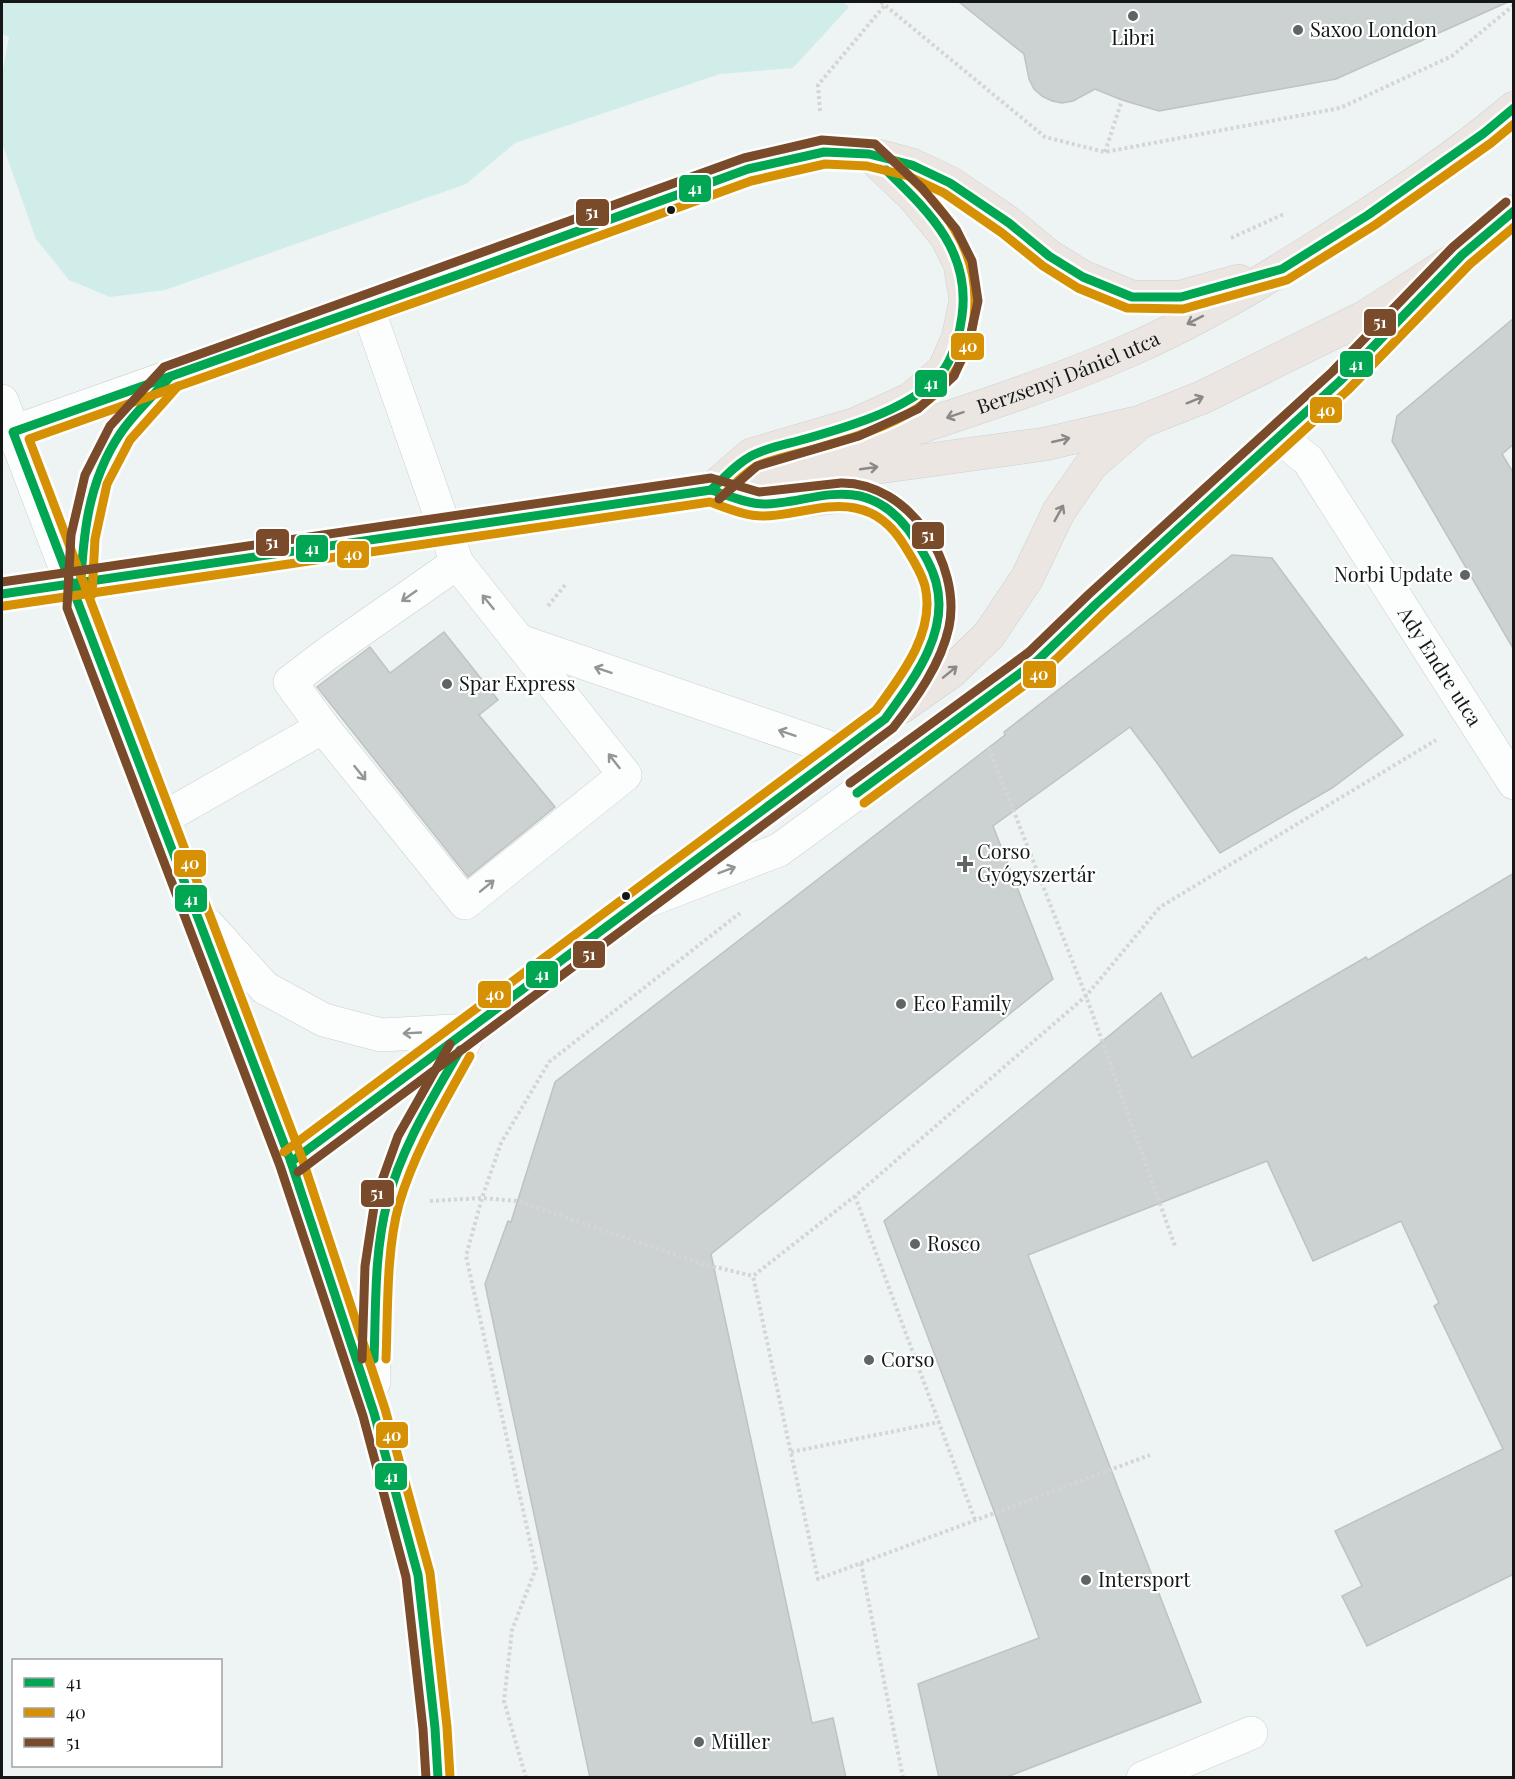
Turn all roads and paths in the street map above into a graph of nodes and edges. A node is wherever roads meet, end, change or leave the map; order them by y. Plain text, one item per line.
1 (883, 3) edge
2 (1514, 5) edge
3 (1122, 100) dead end
4 (1514, 108) edge
5 (824, 152) junction
6 (1104, 152) junction
7 (869, 154) junction
8 (1290, 211) dead end
9 (1514, 212) edge
10 (1227, 239) dead end
11 (1462, 255) junction
12 (1282, 269) junction
13 (367, 306) junction
14 (169, 378) junction
15 (2, 401) edge
16 (1140, 422) junction
17 (13, 432) junction
18 (1279, 437) junction
19 (748, 485) junction
20 (711, 490) junction
21 (457, 563) junction
22 (2, 594) edge
23 (79, 605) junction
24 (520, 641) junction
25 (1472, 717) junction
26 (885, 719) junction
27 (323, 727) junction
28 (1503, 742) edge
29 (989, 746) dead end
30 (843, 752) junction
31 (1514, 783) edge
32 (160, 820) junction
33 (634, 906) junction
34 (747, 907) dead end
35 (194, 910) junction
36 (1086, 996) junction
37 (471, 1030) junction
38 (291, 1162) junction
39 (855, 1196) junction
40 (482, 1198) junction
41 (387, 1203) junction
42 (1175, 1246) dead end
43 (753, 1276) junction
44 (374, 1413) junction
45 (940, 1422) junction
46 (791, 1452) junction
47 (1150, 1455) dead end
48 (975, 1520) junction
49 (861, 1563) junction
50 (1251, 1733) dead end
51 (438, 1778) edge
52 (526, 1778) edge
53 (903, 1778) edge
54 (1143, 1778) edge

1 - 5 path
1 - 6 path
2 - 6 path
3 - 6 path
4 - 12 main road, Berzsenyi Dániel utca
5 - 7 street
5 - 13 street
7 - 12 main road
7 - 20 main road
8 - 10 path
9 - 11 main road, Berzsenyi Dániel utca
16 -> 11 main road, Berzsenyi Dániel utca
11 - 18 street
12 -> 19 main road, Berzsenyi Dániel utca
13 - 14 street
13 - 21 street
14 - 17 street
14 - 23 street
15 - 17 street
19 -> 16 main road, Berzsenyi Dániel utca
26 -> 16 main road
17 - 23 street
18 - 25 street, Ady Endre utca
33 -> 18 street
19 - 20 main road, Berzsenyi Dániel utca
20 - 22 main road, Berzsenyi Dániel utca, bridge
20 - 26 main road
24 -> 21 street
21 -> 27 street
23 - 32 street
27 -> 24 street
30 -> 24 street
25 - 28 street, Ady Endre utca
25 - 36 path
26 - 30 street
27 - 32 street
28 - 31 street, Ady Endre utca
29 - 36 path
30 - 33 street
32 - 35 street
33 - 37 street
34 - 40 path
37 -> 35 street
35 - 38 street
36 - 39 path
36 - 42 path
37 - 38 street
37 - 41 street
38 - 44 street
39 - 43 path
39 - 45 path
40 - 41 path
40 - 43 path
40 - 52 path
41 - 44 street
43 - 46 path
44 - 51 street
45 - 46 path
45 - 48 path
46 - 49 path
47 - 48 path
48 - 49 path
49 - 53 path
50 - 54 street

